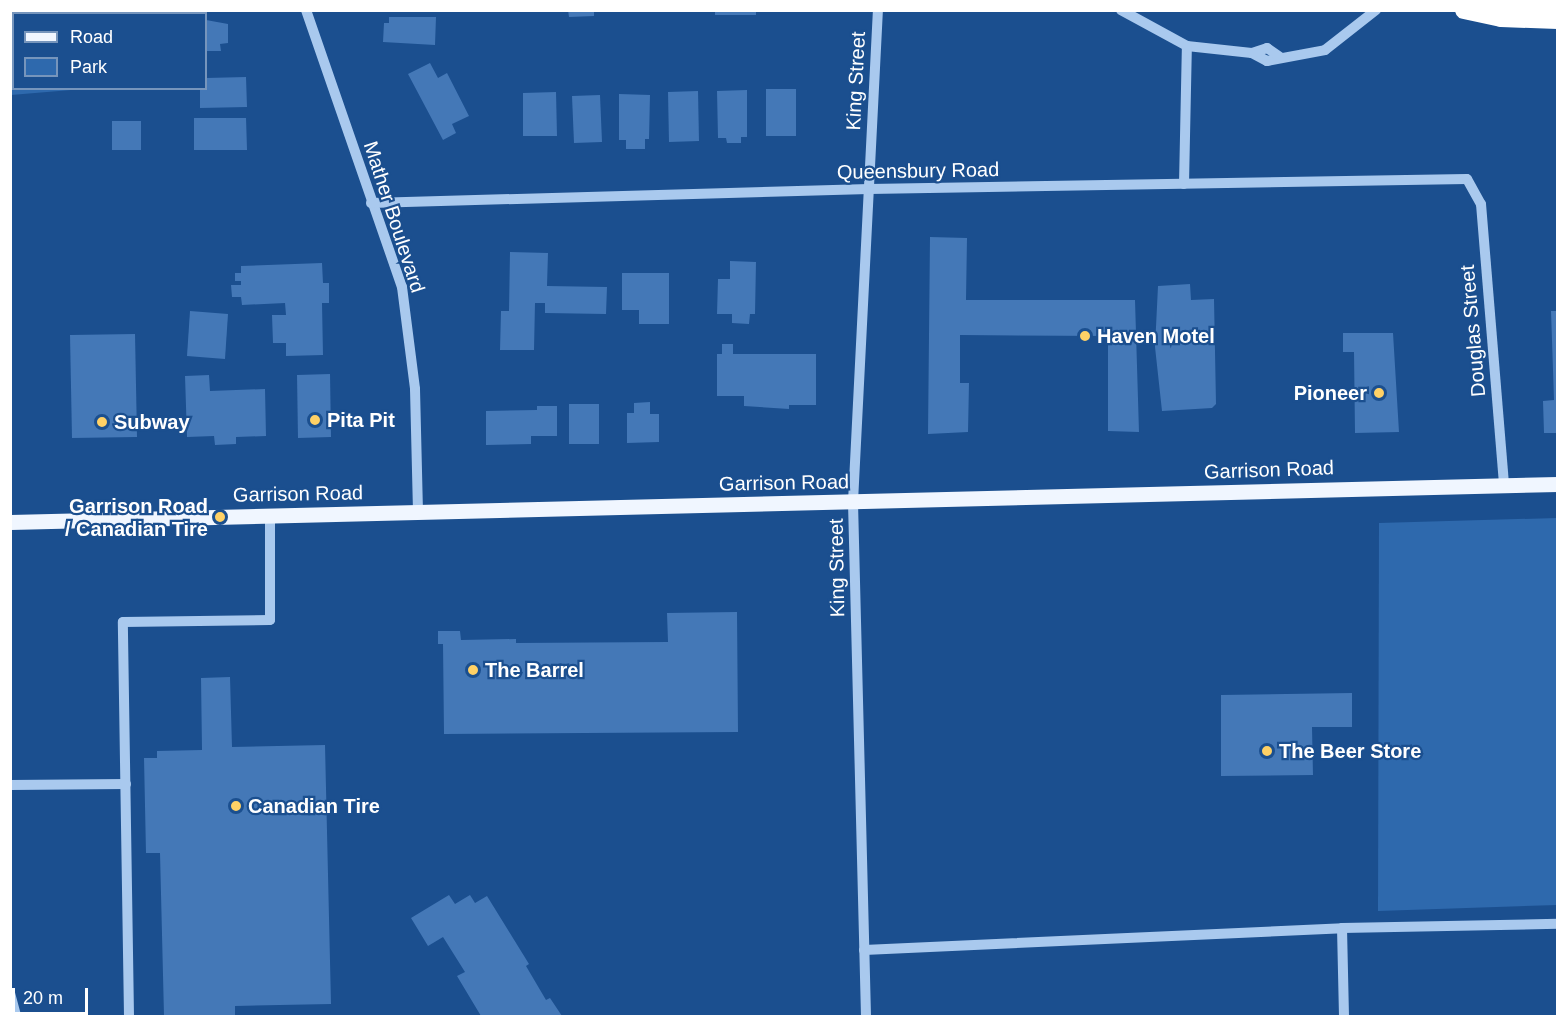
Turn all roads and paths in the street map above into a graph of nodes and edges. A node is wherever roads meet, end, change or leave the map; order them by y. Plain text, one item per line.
1 (306, 10) edge
2 (878, 10) edge
3 (1121, 10) edge
4 (1376, 10) edge
5 (1464, 10) edge
6 (1557, 20) edge
7 (1187, 46) junction
8 (1467, 179) joint
9 (1184, 183) junction
10 (869, 189) junction
11 (371, 204) junction
12 (1504, 484) junction
13 (1557, 484) edge
14 (854, 502) junction
15 (418, 512) junction
16 (270, 516) junction
17 (10, 522) edge
18 (126, 784) junction
19 (10, 785) edge
20 (1557, 924) edge
21 (1342, 928) junction
22 (864, 950) junction
23 (10, 993) edge
24 (16, 1017) edge
25 (129, 1017) edge
26 (866, 1017) edge
27 (1344, 1017) edge

1 - 11 street, Mather Boulevard
2 - 10 street, King Street
3 - 7 street
4 - 7 street
5 - 6 highway
7 - 9 street
8 - 9 street, Queensbury Road
8 - 12 street, Douglas Street
9 - 10 street, Queensbury Road
10 - 11 street, Queensbury Road
10 - 14 street, King Street
11 - 15 street, Mather Boulevard
12 - 13 main road, Garrison Road
12 - 14 main road, Garrison Road
14 - 15 main road, Garrison Road
14 - 22 street, King Street
15 - 16 main road, Garrison Road
16 - 17 main road, Garrison Road
16 - 18 street
18 - 19 street
18 - 25 street
20 - 21 street
21 - 22 street
21 - 27 street
22 - 26 street, King Street
23 - 24 street

